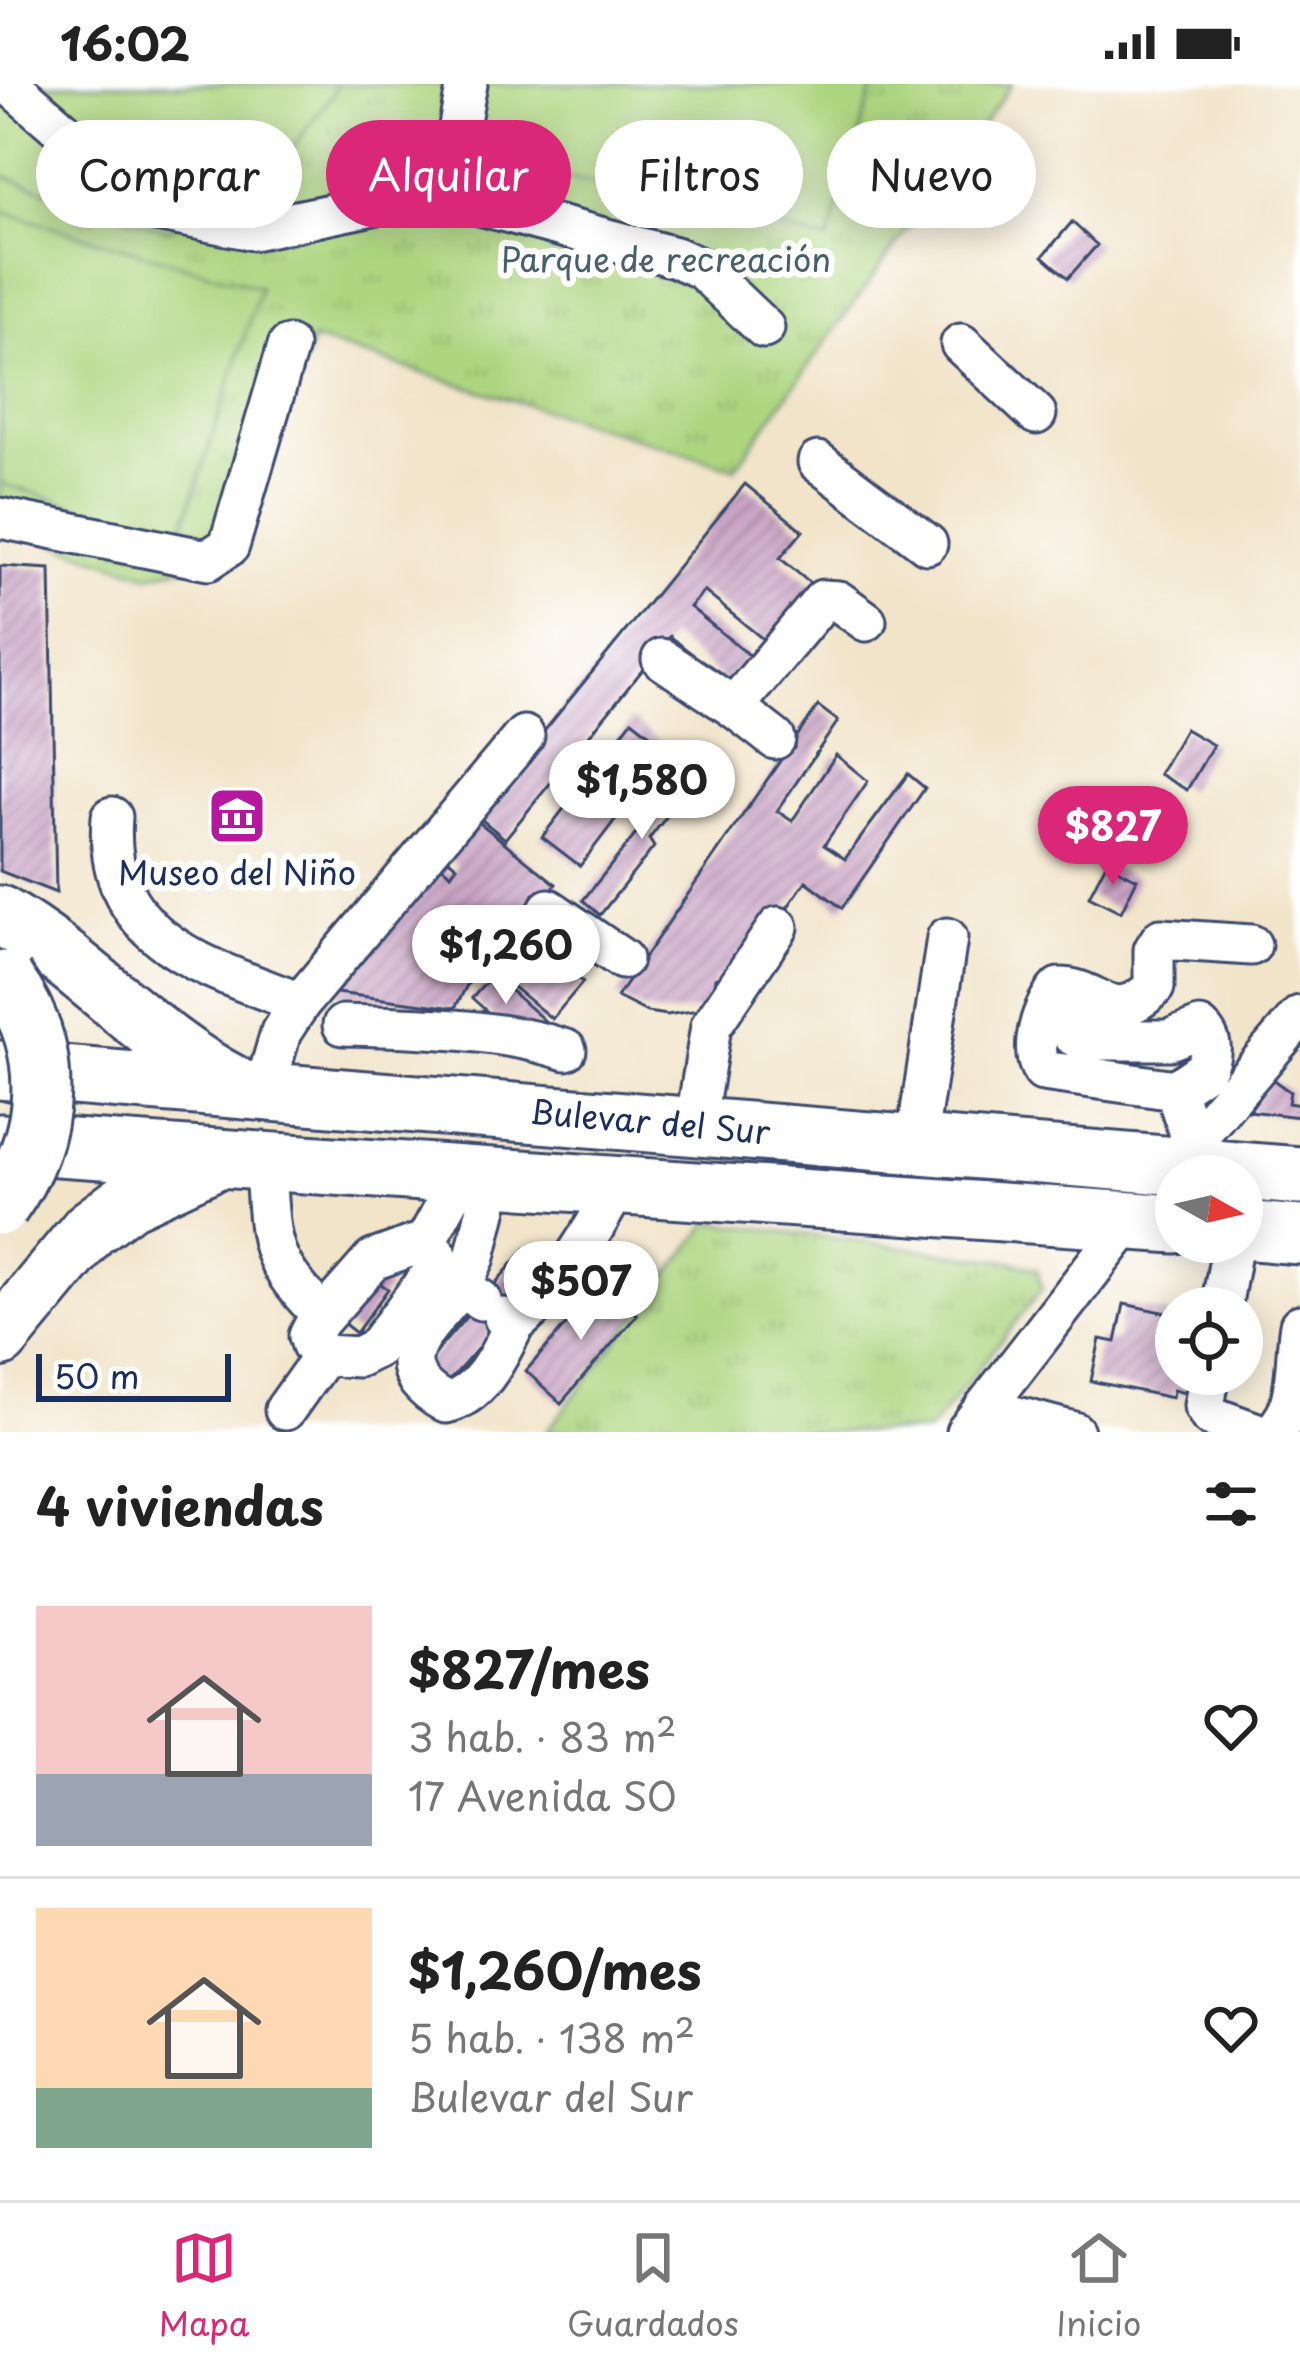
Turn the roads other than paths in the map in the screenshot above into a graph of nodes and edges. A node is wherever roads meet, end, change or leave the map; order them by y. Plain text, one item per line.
1 (9, 84) edge
2 (467, 84) edge
3 (459, 120) edge
4 (326, 215) edge
5 (568, 228) edge
6 (764, 328) dead end
7 (961, 344) dead end
8 (288, 346) dead end
9 (1036, 414) dead end
10 (818, 462) dead end
11 (0, 518) edge
12 (927, 544) dead end
13 (866, 621) dead end
14 (662, 659) dead end
15 (735, 708) junction
16 (524, 736) dead end
17 (775, 739) dead end
18 (112, 817) dead end
19 (549, 909) dead end
20 (0, 915) edge
21 (778, 927) dead end
22 (946, 938) dead end
23 (1251, 945) dead end
24 (622, 959) dead end
25 (2, 977) edge
26 (300, 1003) junction
27 (1099, 1003) junction
28 (1300, 1016) edge
29 (343, 1025) dead end
30 (566, 1050) dead end
31 (0, 1070) edge
32 (252, 1090) junction
33 (1174, 1090) junction
34 (695, 1126) junction
35 (0, 1143) edge
36 (916, 1144) junction
37 (1182, 1154) junction
38 (244, 1158) junction
39 (479, 1174) junction
40 (1300, 1176) edge
41 (618, 1185) junction
42 (0, 1206) edge
43 (1153, 1222) edge
44 (1263, 1232) edge
45 (1300, 1235) edge
46 (426, 1241) junction
47 (1300, 1325) edge
48 (324, 1335) junction
49 (0, 1338) edge
50 (1206, 1395) edge
51 (285, 1410) dead end
52 (975, 1420) edge
53 (1074, 1432) edge
54 (1254, 1432) edge
55 (1273, 1432) edge

1 - 4 street
2 - 3 street
5 - 6 street
7 - 9 street
8 - 11 street
10 - 12 street
13 - 15 street
14 - 15 street
15 - 17 street
16 - 26 street
18 - 26 street
19 - 24 street
20 - 32 highway
21 - 34 street
22 - 36 street
23 - 27 street
25 - 42 highway, bridge
26 - 32 street
27 - 33 street
27 - 33 street
28 - 37 street
29 - 30 street
31 - 32 highway, Bulevar del Sur
32 - 34 highway, Bulevar del Sur
33 - 37 street
34 - 36 highway, Bulevar del Sur
35 - 38 highway, Bulevar del Sur
36 - 37 highway, Bulevar del Sur
37 - 40 highway, Bulevar del Sur
38 - 39 highway, Bulevar del Sur
38 - 48 street
38 - 49 highway
39 - 41 highway, Bulevar del Sur
39 - 41 street
39 - 46 street
41 - 43 highway, Bulevar del Sur
43 - 52 street
44 - 45 highway
46 - 48 street
46 - 48 street
47 - 55 street
48 - 51 street
50 - 54 street
52 - 53 street

